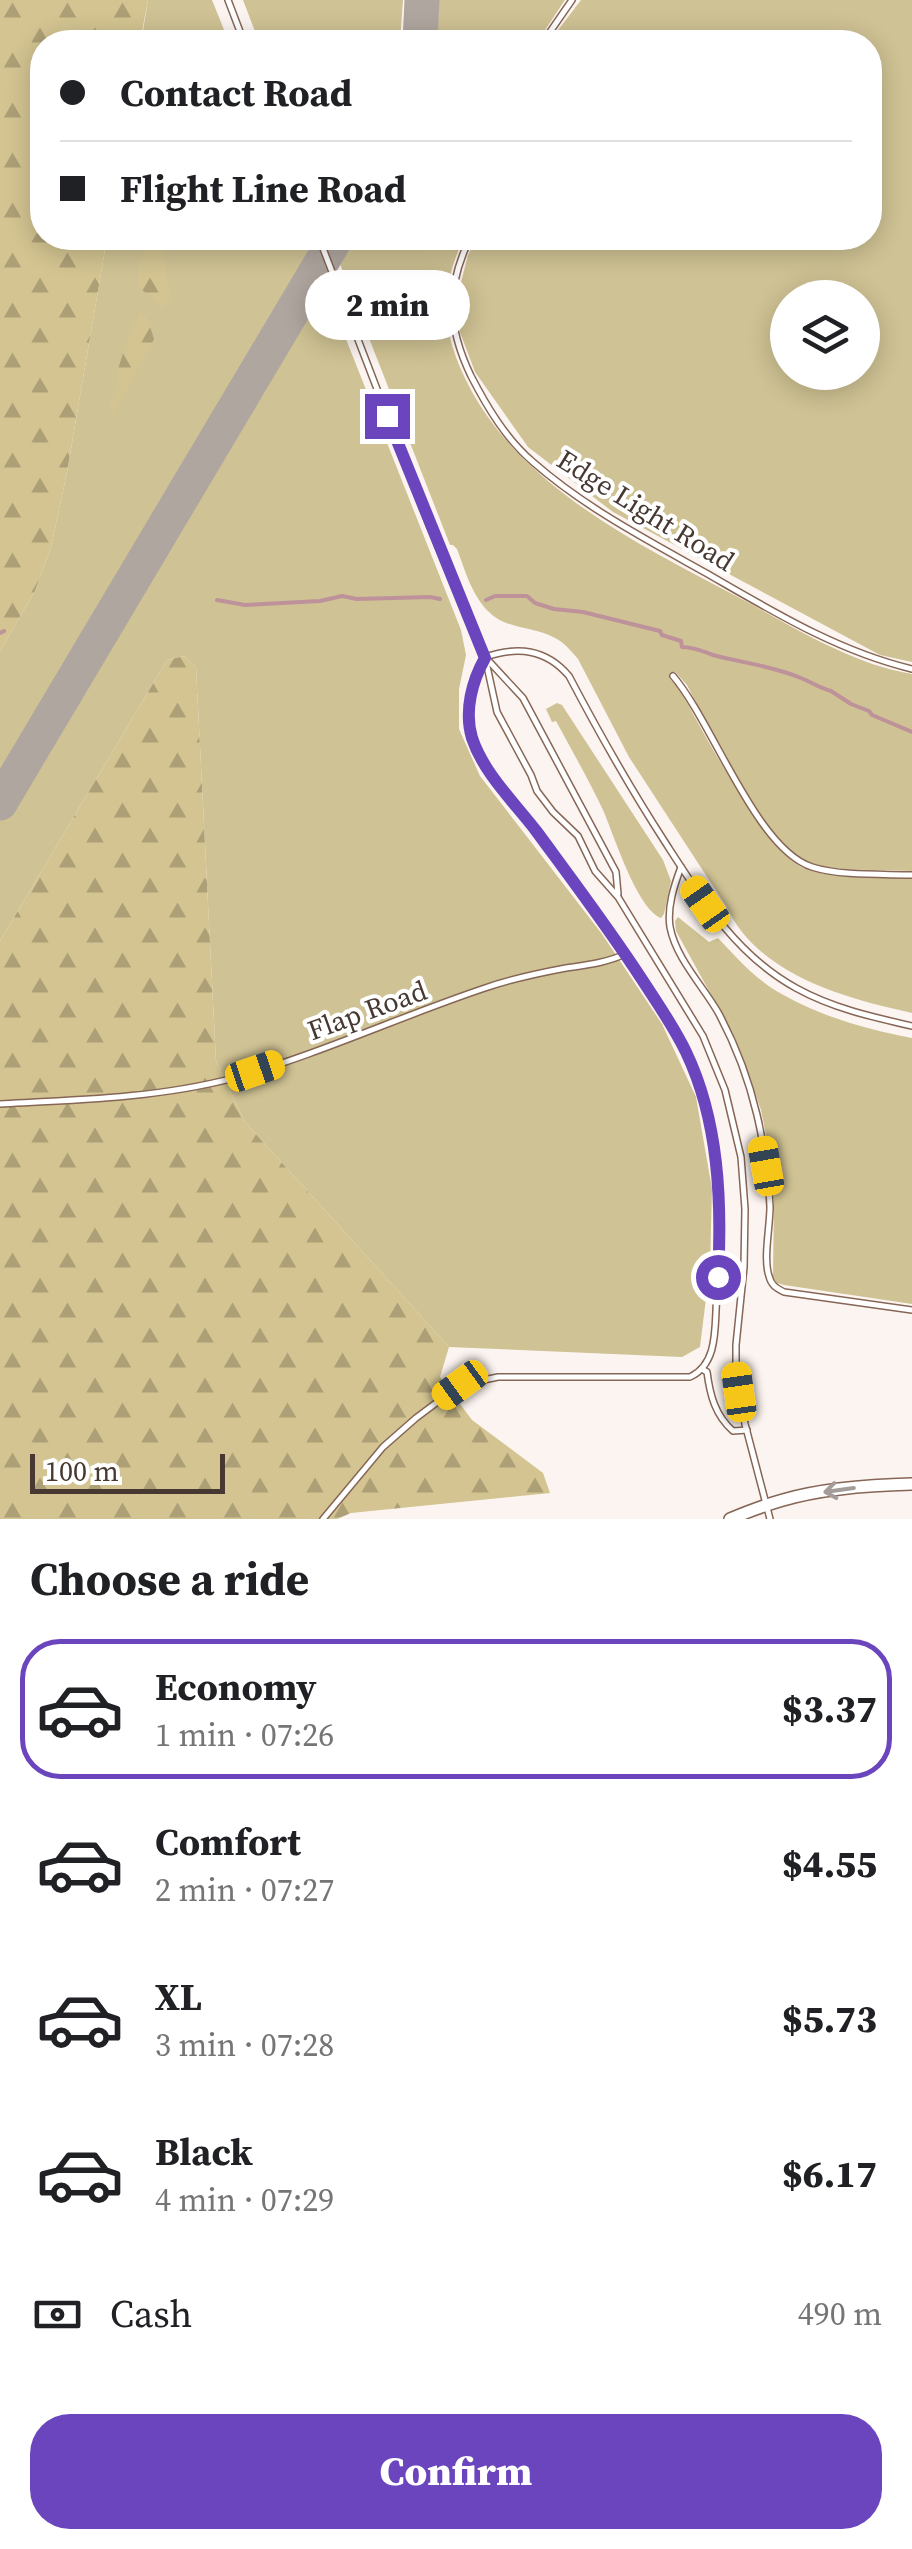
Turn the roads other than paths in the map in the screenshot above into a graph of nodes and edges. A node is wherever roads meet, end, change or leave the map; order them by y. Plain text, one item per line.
1 (228, 0) edge
2 (572, 0) edge
3 (239, 30) edge
4 (551, 30) edge
5 (324, 250) edge
6 (464, 250) edge
7 (485, 658) junction
8 (912, 669) edge
9 (673, 676) dead end
10 (681, 867) junction
11 (912, 875) edge
12 (618, 897) junction
13 (625, 954) junction
14 (912, 1026) edge
15 (0, 1104) edge
16 (912, 1310) edge
17 (702, 1370) junction
18 (747, 1430) junction
19 (912, 1484) edge
20 (767, 1506) junction
21 (323, 1519) edge
22 (730, 1519) edge
23 (770, 1519) edge

1 - 3 lane
2 - 4 lane
5 - 7 lane
6 - 8 lane, Edge Light Road
7 - 10 lane
7 - 12 lane
7 - 12 lane
7 - 13 lane
9 - 11 lane
10 - 14 lane
10 - 16 lane
12 - 18 lane
13 - 15 lane, Flap Road
13 - 17 lane
17 - 18 lane
17 - 21 lane
18 - 20 lane
19 -> 20 street
20 - 22 street
20 - 23 lane

